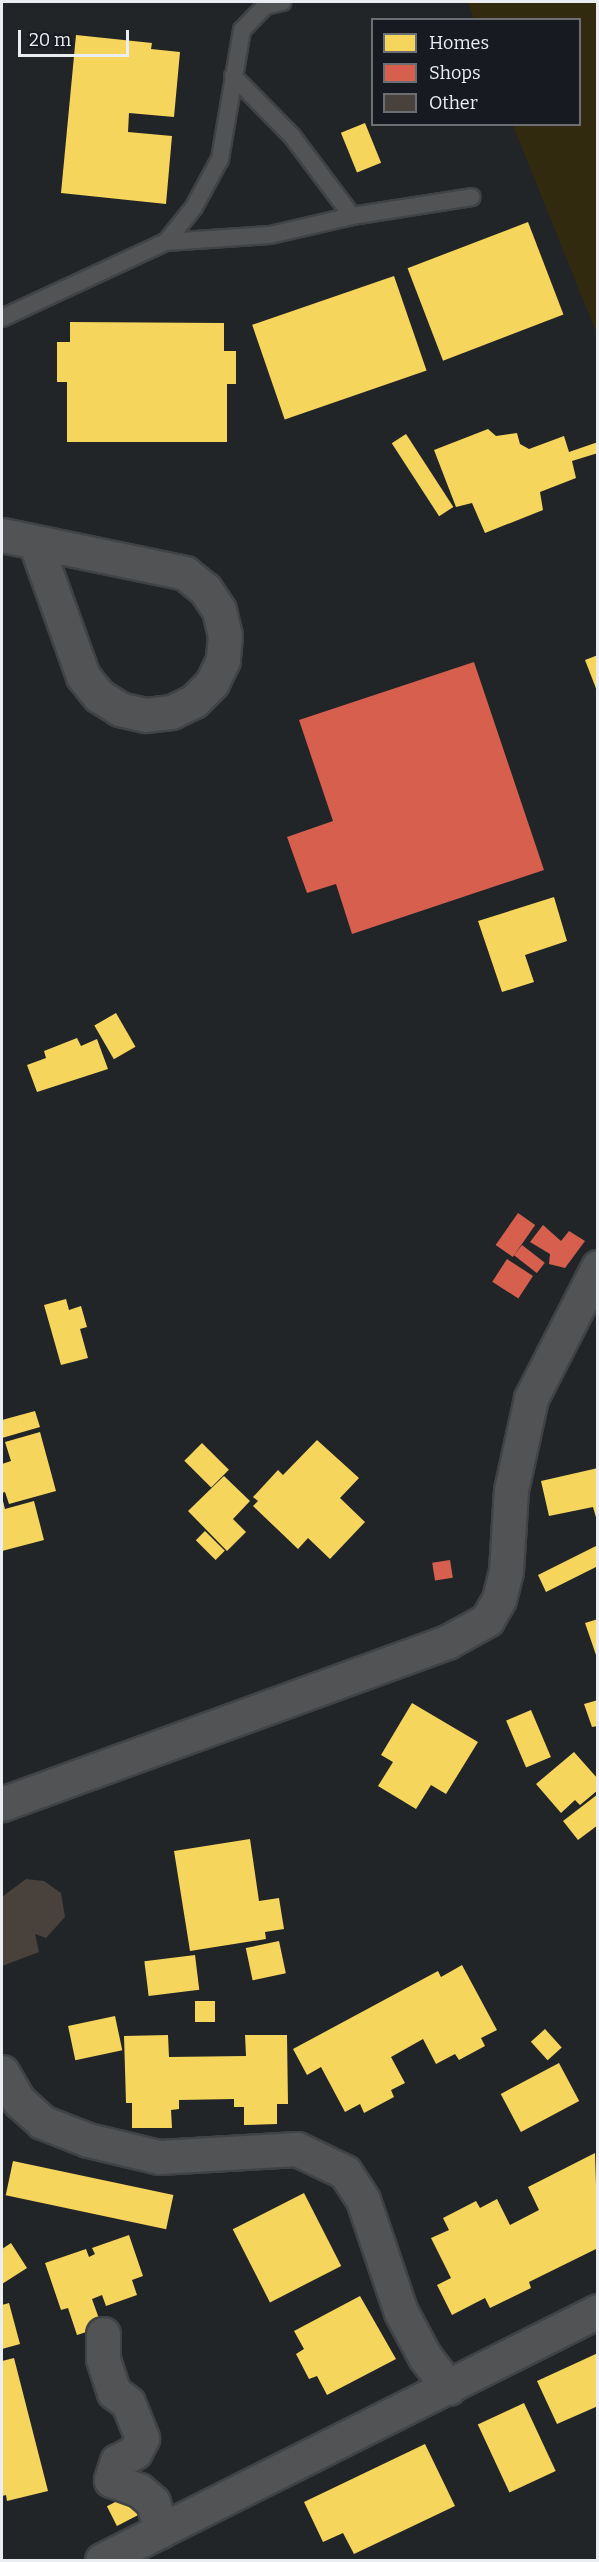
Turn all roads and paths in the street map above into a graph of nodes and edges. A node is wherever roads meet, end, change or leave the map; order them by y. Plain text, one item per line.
1 (283, 2) edge
2 (232, 76) junction
3 (472, 197) dead end
4 (352, 216) junction
5 (166, 242) junction
6 (2, 318) edge
7 (2, 535) edge
8 (36, 545) junction
9 (597, 1267) edge
10 (2, 1804) edge
11 (2, 2072) edge
12 (597, 2311) edge
13 (103, 2334) dead end
14 (449, 2388) junction
15 (161, 2531) junction
16 (102, 2560) edge

1 - 2 lane
2 - 4 lane
2 - 5 lane
3 - 4 lane
4 - 5 lane
5 - 6 lane
7 - 8 street
8 - 8 street
9 - 10 street
11 - 14 street
12 - 14 street
13 - 15 street
14 - 15 street
15 - 16 street

